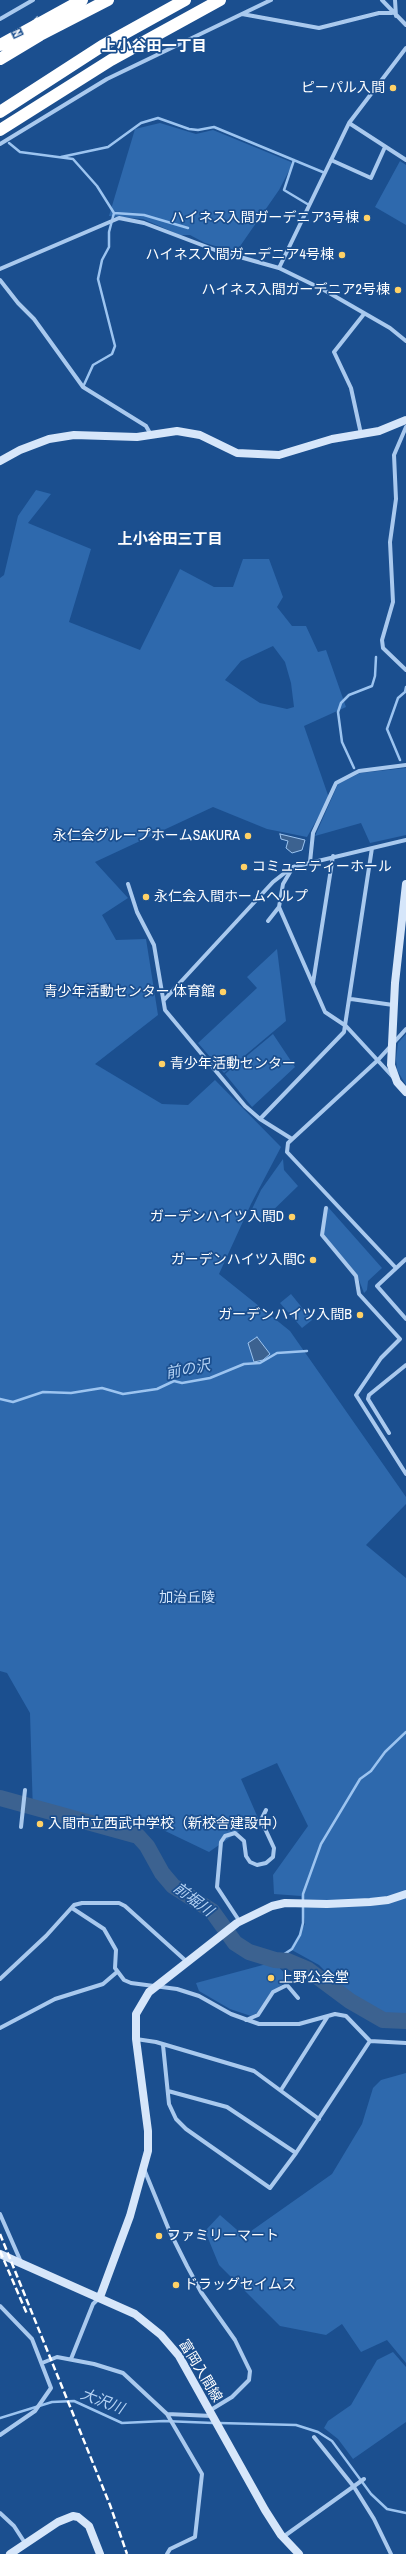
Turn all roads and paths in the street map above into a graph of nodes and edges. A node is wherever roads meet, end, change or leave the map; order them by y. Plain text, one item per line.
1 (33, 0) edge
2 (82, 0) edge
3 (108, 0) edge
4 (185, 0) edge
5 (220, 0) edge
6 (271, 0) edge
7 (382, 0) edge
8 (395, 0) edge
9 (392, 13) junction
10 (242, 14) junction
11 (396, 17) junction
12 (0, 20) edge
13 (406, 25) edge
14 (0, 45) edge
15 (406, 48) edge
16 (0, 59) edge
17 (0, 112) edge
18 (349, 123) junction
19 (0, 130) edge
20 (0, 144) edge
21 (385, 146) junction
22 (331, 160) junction
23 (406, 160) edge
24 (279, 268) junction
25 (0, 269) edge
26 (0, 280) edge
27 (364, 314) junction
28 (406, 341) edge
29 (406, 420) edge
30 (406, 427) edge
31 (361, 434) junction
32 (152, 435) junction
33 (0, 461) edge
34 (406, 670) edge
35 (406, 765) edge
36 (406, 840) edge
37 (372, 848) junction
38 (333, 856) junction
39 (310, 862) junction
40 (293, 867) junction
41 (128, 884) dead end
42 (406, 884) edge
43 (279, 907) junction
44 (268, 921) dead end
45 (312, 984) junction
46 (351, 999) junction
47 (164, 1000) junction
48 (394, 1005) junction
49 (346, 1026) junction
50 (406, 1028) edge
51 (392, 1045) junction
52 (378, 1060) junction
53 (397, 1082) junction
54 (406, 1092) edge
55 (260, 1119) junction
56 (292, 1139) junction
57 (326, 1208) dead end
58 (406, 1260) edge
59 (396, 1268) junction
60 (405, 1317) edge
61 (406, 1365) edge
62 (389, 1433) dead end
63 (406, 1474) edge
64 (25, 1790) dead end
65 (266, 1810) dead end
66 (21, 1827) dead end
67 (406, 1894) edge
68 (72, 1908) junction
69 (239, 1923) junction
70 (186, 1960) junction
71 (117, 1972) junction
72 (0, 1979) edge
73 (154, 1987) junction
74 (298, 1998) dead end
75 (328, 2015) junction
76 (246, 2020) junction
77 (0, 2028) edge
78 (136, 2039) junction
79 (370, 2041) junction
80 (406, 2043) edge
81 (163, 2045) junction
82 (281, 2090) junction
83 (168, 2092) junction
84 (319, 2119) junction
85 (296, 2154) junction
86 (144, 2167) junction
87 (0, 2214) edge
88 (0, 2254) edge
89 (21, 2262) junction
90 (100, 2297) junction
91 (0, 2306) edge
92 (71, 2359) junction
93 (42, 2363) junction
94 (167, 2414) junction
95 (212, 2415) junction
96 (0, 2434) edge
97 (314, 2437) dead end
98 (362, 2480) dead end
99 (354, 2487) junction
100 (0, 2513) edge
101 (283, 2537) junction
102 (25, 2543) junction
103 (10, 2554) edge
104 (100, 2554) edge
105 (167, 2554) edge
106 (299, 2554) edge
107 (391, 2554) edge

1 - 12 street
2 - 14 highway
3 - 16 highway
4 - 17 highway
5 - 19 highway
6 - 10 street
7 - 9 street
8 - 11 street
9 - 10 street
9 - 11 street
10 - 20 street
11 - 13 street
15 - 18 street
18 - 21 street
18 - 22 street
21 - 22 street
21 - 23 street
22 - 24 street
24 - 25 street
24 - 27 street
26 - 32 street
27 - 28 street
27 - 31 street
29 - 31 street
30 - 34 street
31 - 32 street
32 - 33 street
35 - 39 street
36 - 37 street
37 - 38 street
37 - 46 street
38 - 39 street
38 - 45 street
39 - 40 street
40 - 43 street
40 - 47 street
41 - 47 street
42 - 48 street
43 - 44 street
43 - 45 street
45 - 49 street
46 - 48 street
46 - 49 street
47 - 55 street
48 - 51 street
49 - 52 street
49 - 55 street
50 - 51 street
51 - 52 street
51 - 53 street
52 - 53 street
52 - 56 street
53 - 54 street
55 - 56 street
56 - 59 street
57 - 63 street
58 - 59 street
59 - 60 street
61 - 62 street
64 - 66 street
65 - 69 street
67 - 69 street
68 - 70 street
68 - 71 street
68 - 72 street
69 - 70 street
70 - 73 street
71 - 73 street
71 - 77 street
73 - 76 street
73 - 78 street
74 - 76 street
75 - 76 street
75 - 79 street
75 - 82 street
78 - 81 street
78 - 86 street
79 - 80 street
79 - 84 street
81 - 82 street
81 - 83 street
82 - 84 street
83 - 85 street
83 - 85 street
84 - 85 street
86 - 90 street
86 - 95 street
87 - 89 street
88 - 89 street, 富岡入間線
89 - 90 street, 富岡入間線
90 - 92 street
90 - 95 street, 富岡入間線
91 - 93 street
92 - 93 street
92 - 94 street
93 - 96 street
94 - 95 street
94 - 105 street
95 - 101 street, 富岡入間線
97 - 99 street
98 - 99 street
99 - 101 street
99 - 107 street
100 - 102 street
101 - 106 street, 富岡入間線
102 - 103 street
102 - 104 street

